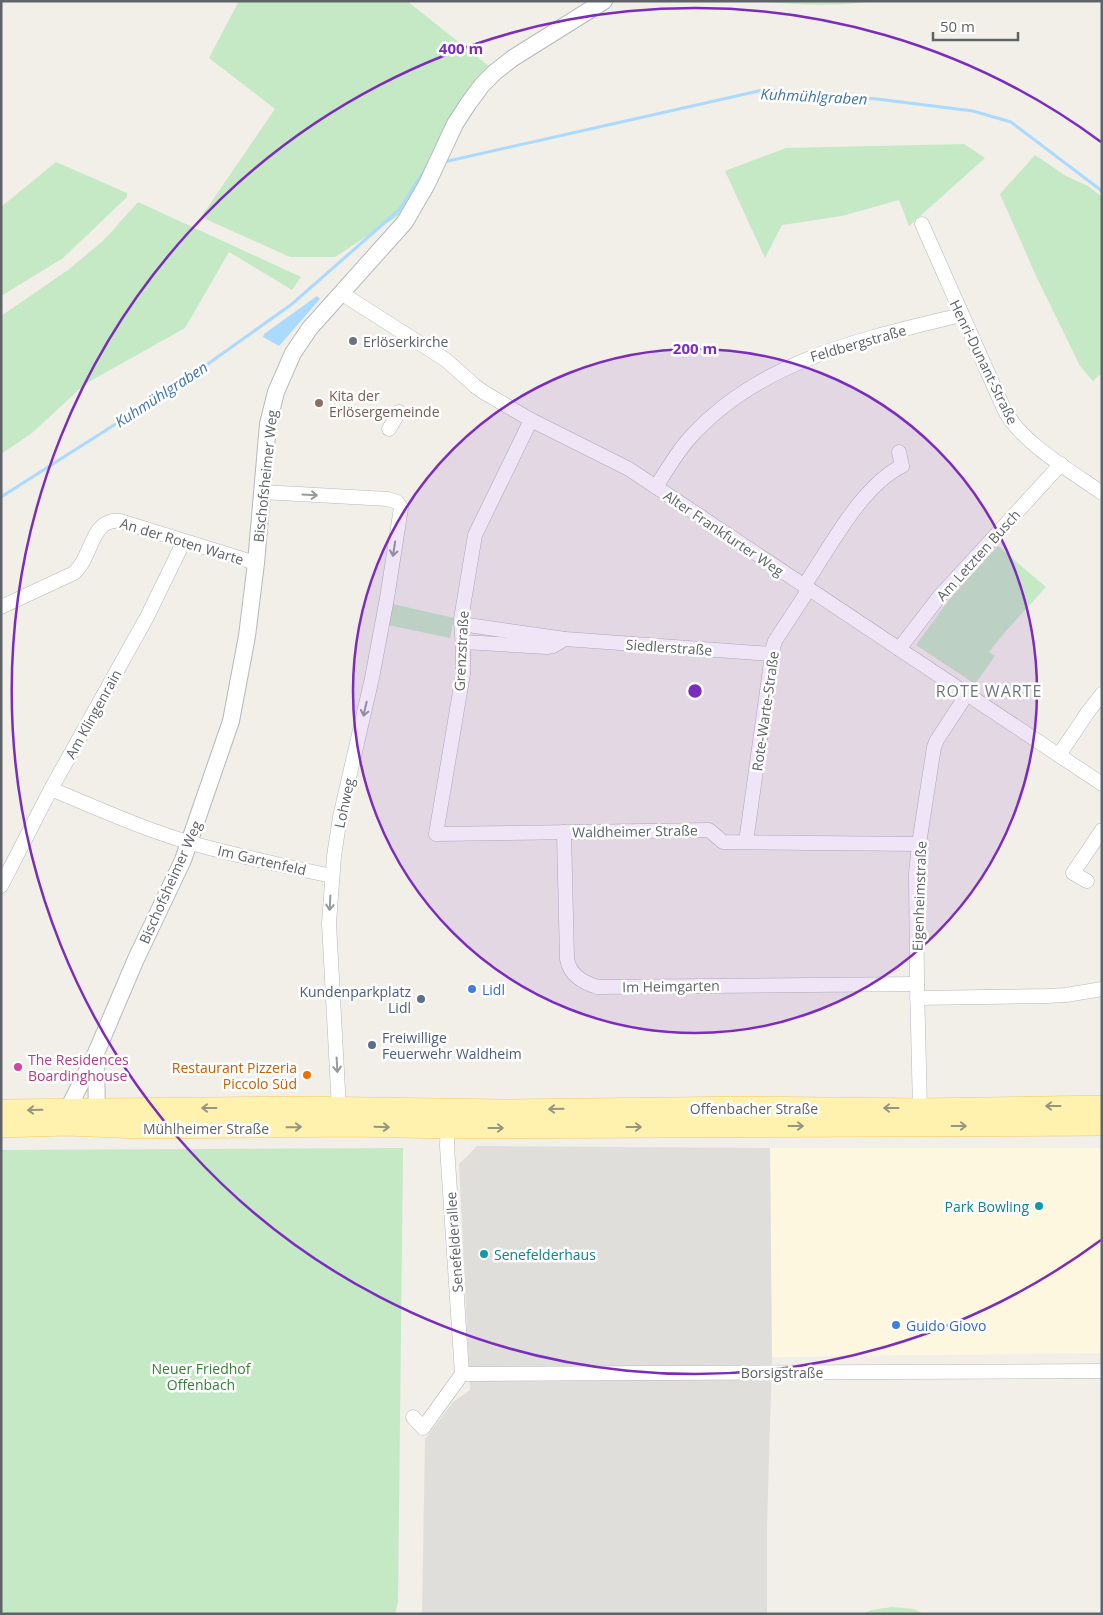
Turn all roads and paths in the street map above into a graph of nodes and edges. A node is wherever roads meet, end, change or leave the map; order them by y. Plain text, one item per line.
1 (604, 1) edge
2 (922, 224) dead end
3 (342, 293) junction
4 (961, 315) junction
5 (399, 412) dead end
6 (531, 420) junction
7 (389, 429) dead end
8 (898, 452) dead end
9 (1061, 464) junction
10 (656, 487) junction
11 (262, 492) junction
12 (1102, 493) edge
13 (184, 541) junction
14 (256, 563) junction
15 (807, 588) junction
16 (1, 607) edge
17 (461, 624) junction
18 (565, 639) junction
19 (463, 642) junction
20 (900, 649) junction
21 (772, 654) junction
22 (967, 694) junction
23 (1102, 694) edge
24 (1059, 755) junction
25 (1102, 784) edge
26 (51, 789) junction
27 (1102, 830) edge
28 (564, 832) junction
29 (436, 834) joint
30 (746, 842) junction
31 (190, 843) junction
32 (919, 844) junction
33 (332, 876) junction
34 (1087, 881) dead end
35 (1, 886) edge
36 (1102, 989) edge
37 (917, 991) junction
38 (96, 1054) junction
39 (1102, 1106) edge
40 (339, 1109) junction
41 (920, 1109) junction
42 (1, 1110) edge
43 (68, 1117) junction
44 (97, 1118) junction
45 (408, 1118) junction
46 (448, 1119) junction
47 (1102, 1125) edge
48 (1, 1127) edge
49 (1102, 1371) edge
50 (462, 1374) junction
51 (413, 1417) dead end

1 - 3 street, Bischofsheimer Weg
2 - 4 street, Henri-Dunant-Straße
3 - 6 street, Alter Frankfurter Weg
3 - 11 street, Bischofsheimer Weg
4 - 9 street, Henri-Dunant-Straße
4 - 10 street, Feldbergstraße
5 - 7 street
6 - 10 street, Alter Frankfurter Weg
6 - 17 street, Grenzstraße
8 - 15 street, Rote-Warte-Straße
9 - 12 street, Henri-Dunant-Straße
9 - 20 street, Am Letzten Busch
10 - 15 street, Alter Frankfurter Weg
11 - 14 street, Bischofsheimer Weg
11 -> 33 street, Lohweg
13 - 14 street, An der Roten Warte
13 - 16 street, An der Roten Warte
13 - 26 street, Am Klingenrain
14 - 31 street, Bischofsheimer Weg
15 - 20 street, Alter Frankfurter Weg
15 - 21 street, Rote-Warte-Straße
17 - 18 street, Siedlerstraße
17 - 19 street, Grenzstraße
18 - 19 street, Siedlerstraße
18 - 21 street, Siedlerstraße
19 - 29 street, Grenzstraße
20 - 22 street, Alter Frankfurter Weg
21 - 30 street, Rote-Warte-Straße
22 - 24 street, Alter Frankfurter Weg
22 - 32 street, Eigenheimstraße
23 - 24 street
24 - 25 street, Alter Frankfurter Weg
26 - 31 street, Im Gartenfeld
26 - 35 street, Am Klingenrain
27 - 34 street
28 - 29 street, Waldheimer Straße
28 - 30 street, Waldheimer Straße
28 - 37 street, Im Heimgarten
30 - 32 street, Waldheimer Straße
31 - 33 street, Im Gartenfeld
31 - 38 street, Bischofsheimer Weg
32 - 37 street, Eigenheimstraße
33 -> 40 street, Lohweg
36 - 37 street, Im Heimgarten
37 - 41 street, Eigenheimstraße
38 - 43 street, Bischofsheimer Weg
38 - 44 street, Bischofsheimer Weg
39 -> 41 main road, Offenbacher Straße
40 -> 44 main road, Mühlheimer Straße
40 - 45 main road, Mühlheimer Straße
41 -> 46 main road, Offenbacher Straße
43 -> 42 main road, Mühlheimer Straße
43 - 44 main road, Mühlheimer Straße
43 - 48 main road, Mühlheimer Straße
44 -> 45 main road, Mühlheimer Straße
45 - 46 main road, Offenbacher Straße
46 -> 47 main road, Offenbacher Straße
46 - 50 street, Senefelderallee
49 - 50 street, Borsigstraße
50 - 51 street

